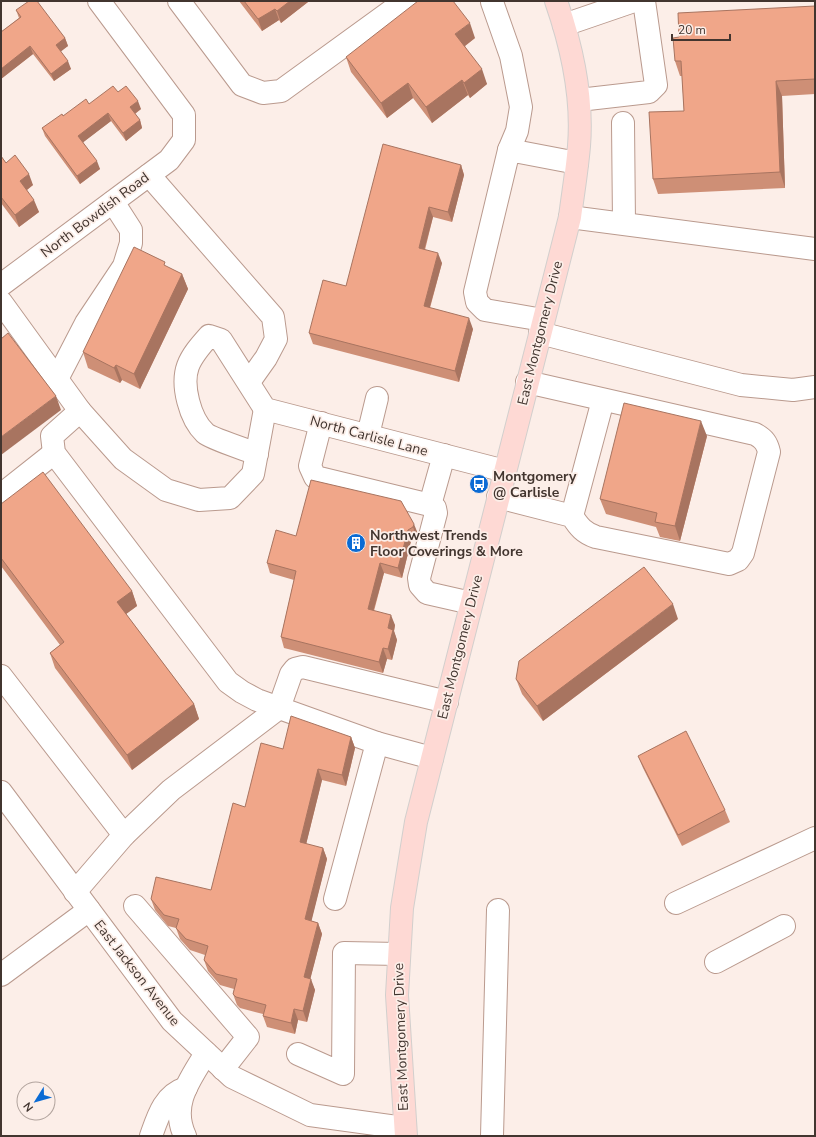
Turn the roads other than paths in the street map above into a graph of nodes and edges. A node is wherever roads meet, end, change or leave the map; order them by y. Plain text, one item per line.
1 (99, 1) edge
2 (179, 1) edge
3 (405, 1) edge
4 (556, 1) edge
5 (634, 1) edge
6 (644, 1) edge
7 (492, 2) edge
8 (564, 25) junction
9 (579, 100) junction
10 (623, 123) dead end
11 (509, 150) junction
12 (577, 163) junction
13 (149, 175) junction
14 (113, 202) junction
15 (570, 216) junction
16 (624, 223) junction
17 (815, 249) edge
18 (1, 285) edge
19 (1, 302) edge
20 (541, 327) junction
21 (57, 379) junction
22 (249, 382) junction
23 (527, 382) junction
24 (815, 387) edge
25 (377, 398) dead end
26 (603, 400) junction
27 (264, 409) junction
28 (80, 411) junction
29 (321, 423) junction
30 (368, 435) junction
31 (54, 454) junction
32 (256, 454) junction
33 (444, 455) junction
34 (505, 471) junction
35 (1, 495) edge
36 (498, 497) junction
37 (430, 504) junction
38 (572, 516) junction
39 (471, 603) junction
40 (1, 676) edge
41 (446, 702) junction
42 (279, 708) junction
43 (378, 743) junction
44 (432, 758) junction
45 (1, 792) edge
46 (124, 834) junction
47 (815, 838) edge
48 (75, 892) junction
49 (335, 899) dead end
50 (676, 903) dead end
51 (135, 906) dead end
52 (89, 910) junction
53 (498, 910) dead end
54 (784, 926) dead end
55 (399, 954) junction
56 (716, 962) dead end
57 (1, 975) edge
58 (206, 1053) junction
59 (298, 1054) dead end
60 (223, 1069) junction
61 (186, 1088) junction
62 (405, 1132) edge
63 (151, 1136) edge
64 (185, 1136) edge
65 (492, 1136) edge

1 - 13 street, North Bowdish Road
2 - 3 street
4 - 8 main road, East Montgomery Drive
5 - 8 street
6 - 9 street
7 - 11 street
8 - 9 main road, East Montgomery Drive
9 - 12 main road, East Montgomery Drive
10 - 16 street
11 - 12 street
11 - 20 street
12 - 15 main road, East Montgomery Drive
13 - 14 street, North Bowdish Road
13 - 22 street
14 - 18 street, North Bowdish Road
14 - 21 street
15 - 16 street
15 - 20 main road, East Montgomery Drive
16 - 17 street
19 - 21 street
20 - 23 main road, East Montgomery Drive
20 - 24 street
21 - 28 street
22 - 27 street
22 - 32 street
23 - 26 street
23 - 34 main road, East Montgomery Drive
25 - 30 street
26 - 38 street
26 - 38 street
27 - 29 street, North Carlisle Lane
27 - 32 street
28 - 31 street
28 - 32 street
29 - 30 street, North Carlisle Lane
29 - 37 street
30 - 33 street, North Carlisle Lane
31 - 35 street
31 - 42 street
33 - 34 street, North Carlisle Lane
33 - 37 street
34 - 36 main road, East Montgomery Drive
36 - 38 street
36 - 39 main road, East Montgomery Drive
37 - 39 street
39 - 41 main road, East Montgomery Drive
40 - 46 street
41 - 42 street
41 - 44 main road, East Montgomery Drive
42 - 43 street
42 - 46 street
43 - 44 street
43 - 49 street
44 - 55 main road, East Montgomery Drive
45 - 48 street, East Jackson Avenue
46 - 48 street
47 - 50 street
48 - 52 street, East Jackson Avenue
51 - 60 street
52 - 57 street
52 - 58 street, East Jackson Avenue
53 - 65 street
54 - 56 street
55 - 59 street
55 - 62 main road, East Montgomery Drive
58 - 60 street, East Jackson Avenue
58 - 61 street
60 - 62 street, East Jackson Avenue
61 - 63 street
61 - 64 street

